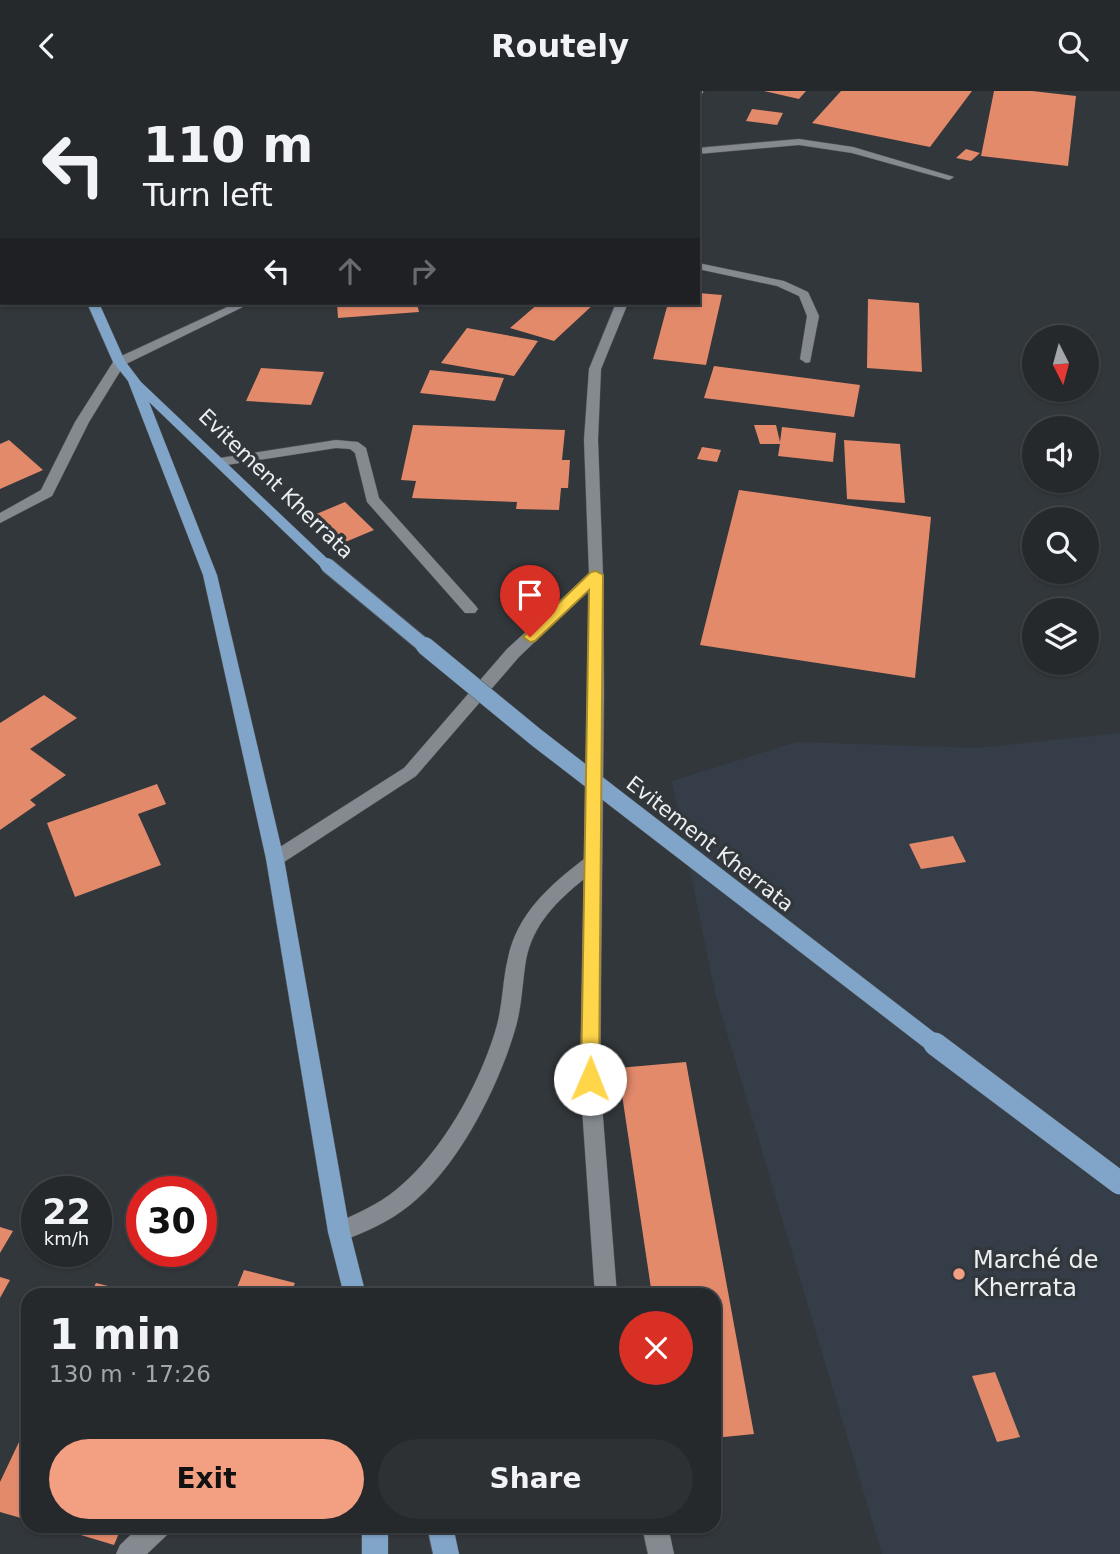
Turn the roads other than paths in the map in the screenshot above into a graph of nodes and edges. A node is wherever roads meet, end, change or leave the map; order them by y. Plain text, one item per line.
1 (700, 151) edge
2 (949, 177) dead end
3 (700, 266) edge
4 (94, 305) edge
5 (242, 305) edge
6 (621, 305) edge
7 (806, 359) dead end
8 (119, 362) junction
9 (134, 380) junction
10 (220, 462) junction
11 (0, 519) edge
12 (596, 575) junction
13 (470, 609) dead end
14 (275, 859) junction
15 (593, 862) junction
16 (1120, 1182) edge
17 (339, 1232) junction
18 (353, 1288) edge
19 (605, 1288) edge
20 (151, 1533) edge
21 (375, 1533) edge
22 (442, 1533) edge
23 (656, 1533) edge
24 (129, 1554) edge
25 (375, 1554) edge
26 (446, 1554) edge
27 (661, 1554) edge

1 - 2 street
3 - 7 street
4 - 8 main road
5 - 8 street
6 - 12 street
8 - 9 main road
8 - 11 street
9 - 10 main road, Evitement Kherrata
9 - 14 main road
10 - 13 street
10 - 16 main road, Evitement Kherrata, bridge
12 - 14 street
12 - 15 street
14 - 17 main road
15 - 17 street
15 - 19 street
17 - 18 main road
20 - 24 street
21 - 25 main road
22 - 26 main road
23 - 27 street

